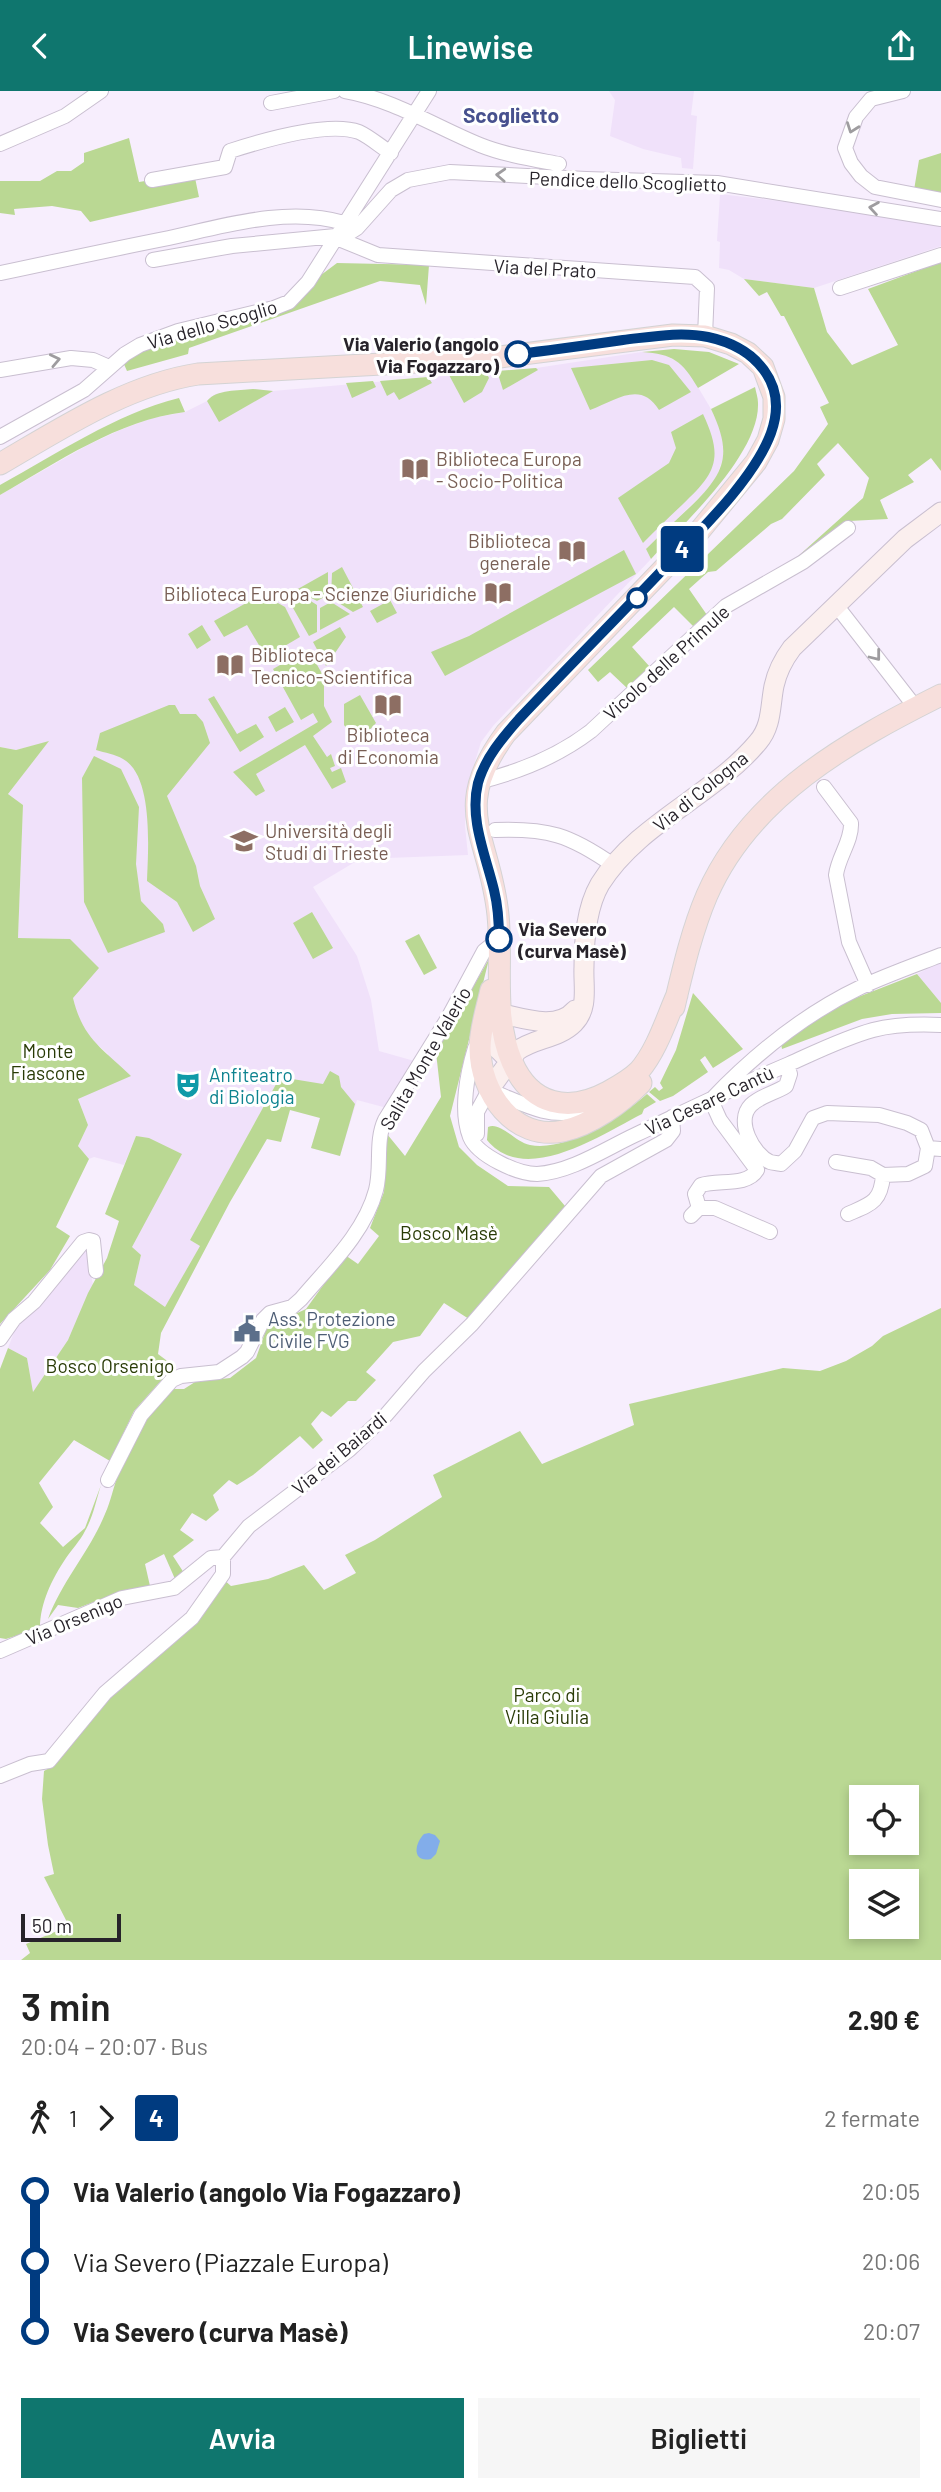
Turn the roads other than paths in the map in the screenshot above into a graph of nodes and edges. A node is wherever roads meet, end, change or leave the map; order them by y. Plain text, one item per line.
1 (101, 91) edge
2 (334, 91) edge
3 (345, 91) edge
4 (429, 91) edge
5 (903, 91) edge
6 (271, 103) dead end
7 (413, 115) junction
8 (0, 144) edge
9 (391, 153) junction
10 (559, 164) dead end
11 (152, 180) dead end
12 (941, 200) edge
13 (941, 219) edge
14 (344, 223) junction
15 (334, 237) junction
16 (941, 254) edge
17 (153, 260) dead end
18 (1, 273) edge
19 (840, 288) dead end
20 (705, 336) junction
21 (109, 367) junction
22 (0, 370) edge
23 (0, 437) edge
24 (0, 464) edge
25 (941, 512) edge
26 (848, 528) dead end
27 (836, 605) junction
28 (941, 695) edge
29 (916, 708) junction
30 (478, 782) junction
31 (824, 787) dead end
32 (495, 830) dead end
33 (613, 865) junction
34 (499, 939) junction
35 (941, 955) edge
36 (867, 985) junction
37 (677, 995) junction
38 (584, 999) junction
39 (493, 1012) junction
40 (941, 1025) edge
41 (511, 1061) junction
42 (786, 1065) junction
43 (624, 1083) junction
44 (489, 1090) junction
45 (711, 1100) junction
46 (466, 1110) junction
47 (672, 1117) junction
48 (512, 1119) junction
49 (476, 1133) junction
50 (935, 1148) edge
51 (484, 1151) junction
52 (836, 1162) dead end
53 (883, 1175) junction
54 (848, 1215) dead end
55 (769, 1233) dead end
56 (96, 1271) dead end
57 (0, 1339) edge
58 (108, 1480) dead end
59 (223, 1557) junction
60 (0, 1651) edge
61 (0, 1776) edge

1 - 8 street
2 - 6 street
3 - 7 street
4 - 7 street, Via dello Scoglio
5 -> 12 street
7 - 9 street, Via dello Scoglio
7 - 10 street
9 - 11 street
9 - 14 street, Via dello Scoglio
13 -> 15 street, Pendice dello Scoglietto
14 - 15 street, Via dello Scoglio
14 - 18 street
15 - 17 street
15 - 20 street, Via del Prato
15 - 21 street, Via dello Scoglio
16 - 19 street
20 - 24 main road
20 - 30 main road
22 -> 21 street
21 - 23 street, Via dello Scoglio
25 - 27 main road, Via di Cologna
26 - 30 street, Vicolo delle Primule
27 -> 29 street
27 - 33 main road, Via di Cologna
28 - 29 main road
29 - 37 main road
30 - 34 main road
31 - 36 street
32 - 33 street
33 - 38 main road, Via di Cologna
34 - 39 main road
34 - 58 street, Salita Monte Valerio
35 - 36 street
36 - 45 street
37 - 43 main road
37 - 48 main road
38 - 39 main road
38 - 41 main road, Via di Cologna
39 - 41 main road
39 - 44 main road
39 - 46 street, Via Cesare Cantù
40 - 42 street, Via Cesare Cantù
41 - 43 main road
41 - 44 main road, Via di Cologna
42 - 45 street, Via Cesare Cantù
42 - 50 street
43 - 44 street
44 - 46 street
44 - 48 main road
44 - 49 street
45 - 47 street, Via Cesare Cantù
45 - 55 street
46 - 51 street, Via Cesare Cantù
47 - 51 street, Via Cesare Cantù
47 - 59 street, Via dei Baiardi
48 - 49 street
49 - 51 street
50 - 53 street
52 - 53 street
53 - 54 street
56 - 57 street
59 - 60 street, Via Orsenigo
59 - 61 street, Via dei Baiardi

